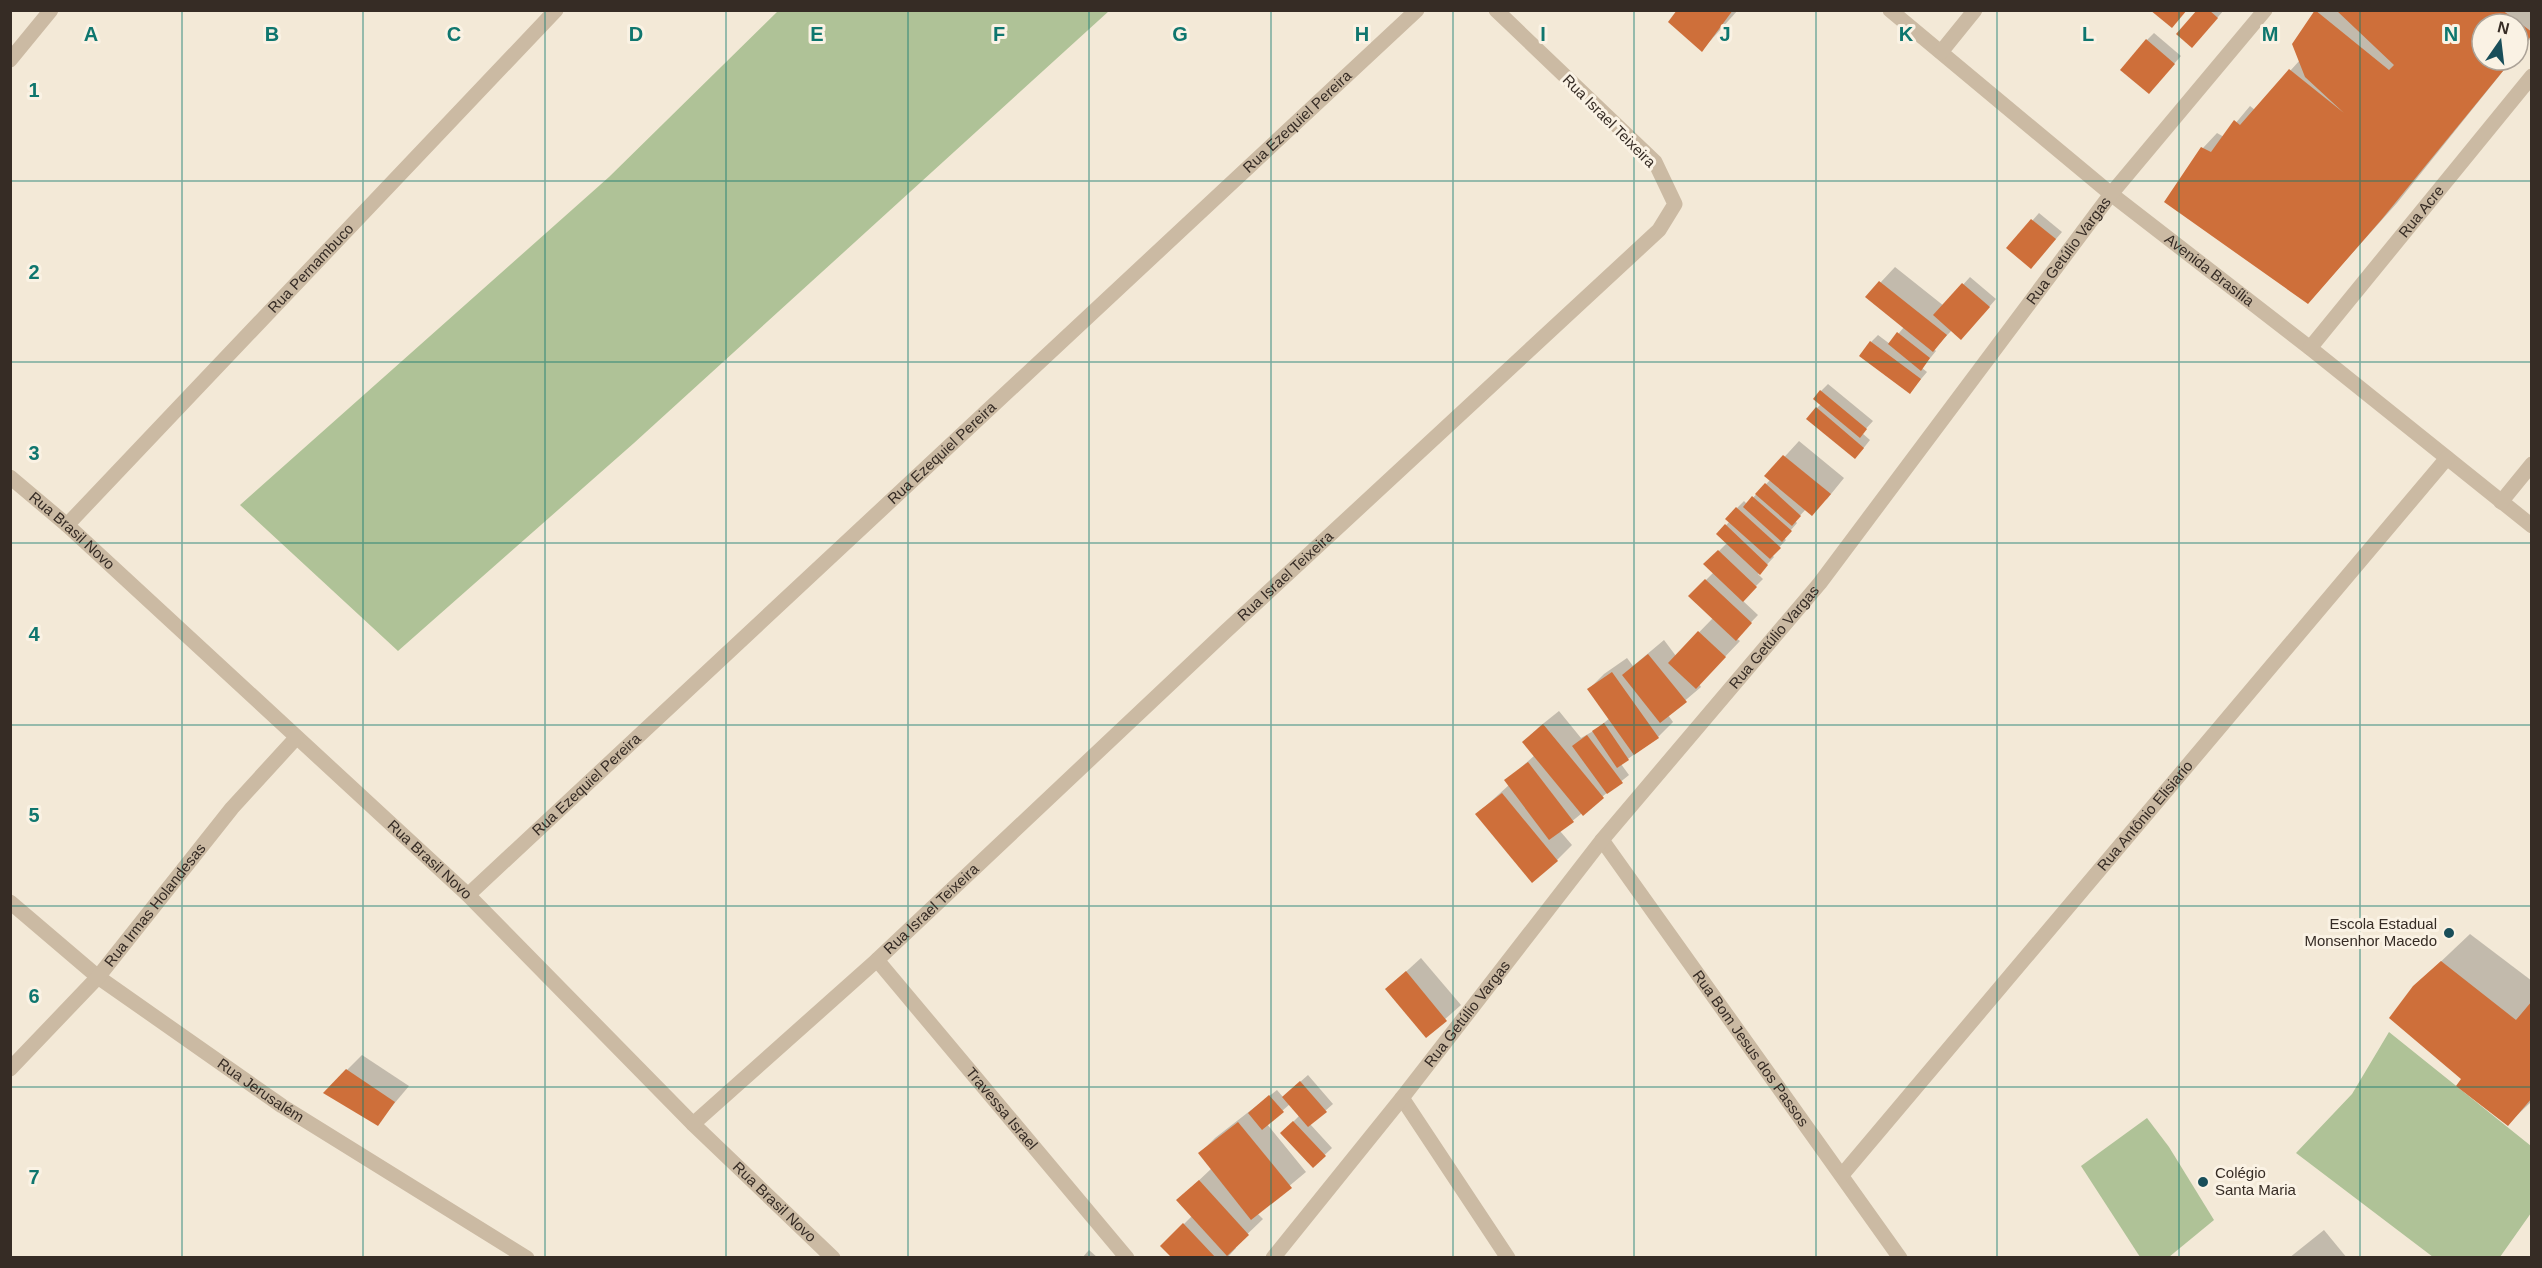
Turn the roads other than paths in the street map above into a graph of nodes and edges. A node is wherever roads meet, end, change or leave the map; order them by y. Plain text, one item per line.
1 (51, 10) edge
2 (556, 10) edge
3 (1417, 10) edge
4 (1496, 10) edge
5 (1890, 10) edge
6 (1975, 10) edge
7 (2265, 10) edge
8 (1941, 52) junction
9 (10, 60) edge
10 (2532, 76) edge
11 (2110, 194) junction
12 (2310, 348) junction
13 (2447, 458) junction
14 (2532, 464) edge
15 (10, 477) edge
16 (2501, 502) junction
17 (67, 525) junction
18 (2532, 526) edge
19 (296, 738) junction
20 (1602, 840) junction
21 (468, 895) junction
22 (10, 902) edge
23 (877, 960) junction
24 (98, 977) junction
25 (10, 1069) edge
26 (1402, 1098) junction
27 (693, 1124) junction
28 (1842, 1175) junction
29 (527, 1257) edge
30 (833, 1257) edge
31 (1127, 1257) edge
32 (1273, 1257) edge
33 (1508, 1257) edge
34 (1900, 1257) edge

1 - 9 street
2 - 17 street, Rua Pernambuco
3 - 21 street, Rua Ezequiel Pereira
4 - 23 street, Rua Israel Teixeira
5 - 8 street, Avenida Brasília
6 - 8 street
7 - 11 street, Rua Getúlio Vargas
8 - 11 street, Avenida Brasília
10 - 12 street, Rua Acre
11 - 12 street, Avenida Brasília
11 - 20 street, Rua Getúlio Vargas
12 - 13 street, Avenida Brasília
13 - 16 street, Avenida Brasília
13 - 28 street, Rua Antônio Elisiario
14 - 16 street
15 - 17 street, Rua Brasil Novo
16 - 18 street, Avenida Brasília
17 - 19 street, Rua Brasil Novo
19 - 21 street, Rua Brasil Novo
19 - 24 street, Rua Irmas Holandesas
20 - 26 street, Rua Getúlio Vargas
20 - 28 street, Rua Bom Jesus dos Passos
21 - 27 street, Rua Brasil Novo
22 - 24 street, Rua Jerusalém
23 - 27 street, Rua Israel Teixeira
23 - 31 street, Travessa Israel
24 - 25 street, Rua Irmas Holandesas
24 - 29 street, Rua Jerusalém
26 - 32 street, Rua Getúlio Vargas
26 - 33 street
27 - 30 street, Rua Brasil Novo
28 - 34 street, Rua Bom Jesus dos Passos

